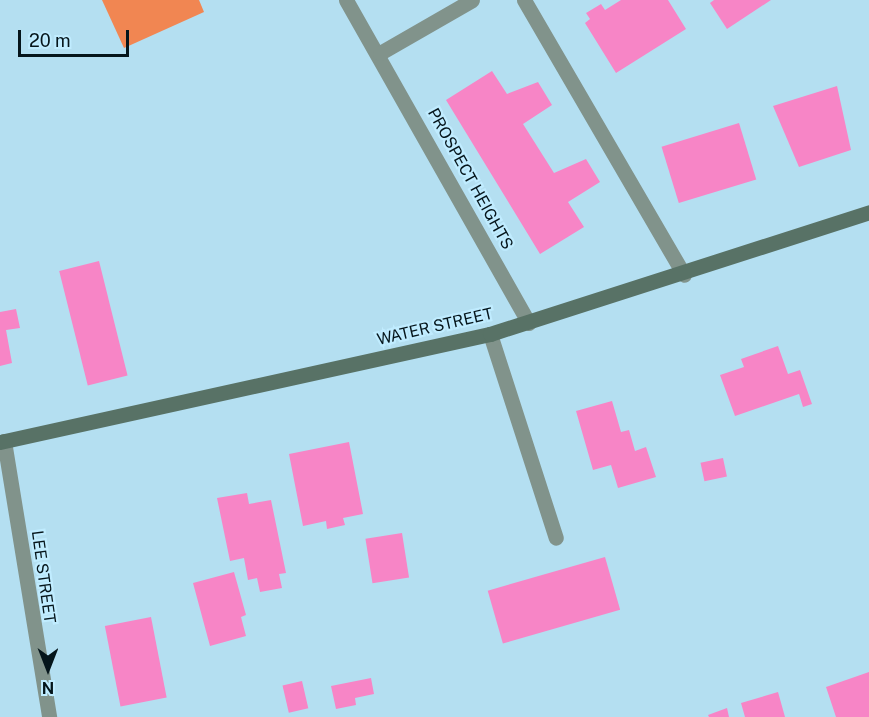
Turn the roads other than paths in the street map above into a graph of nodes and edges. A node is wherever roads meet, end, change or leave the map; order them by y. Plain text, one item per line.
1 (346, 0) edge
2 (472, 0) edge
3 (524, 0) edge
4 (380, 54) junction
5 (869, 212) edge
6 (684, 275) junction
7 (530, 323) junction
8 (490, 334) junction
9 (2, 442) edge
10 (556, 538) dead end
11 (49, 717) edge

1 - 4 street, PROSPECT HEIGHTS
2 - 4 street
3 - 6 street
4 - 7 street, PROSPECT HEIGHTS
5 - 6 street, WATER STREET
6 - 7 street, WATER STREET
7 - 8 street, WATER STREET
8 - 9 street, WATER STREET
8 - 10 street
9 - 11 street, LEE STREET

